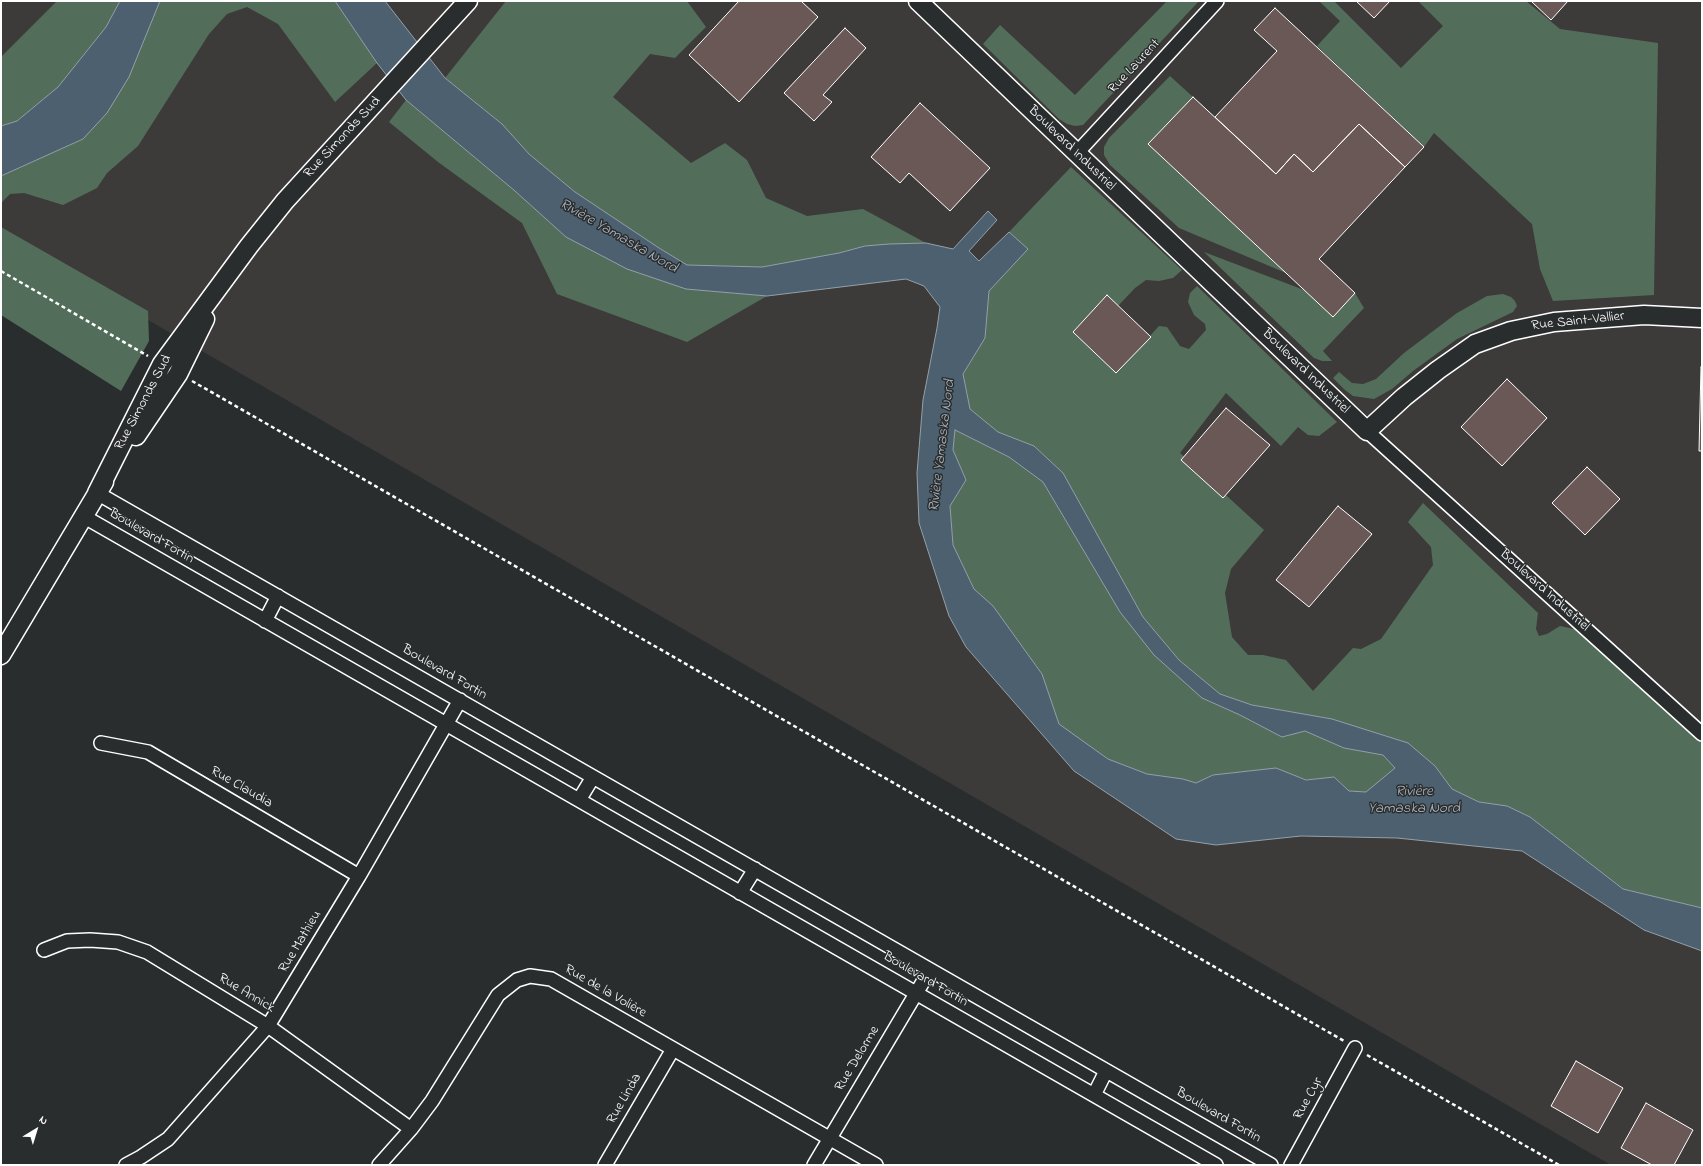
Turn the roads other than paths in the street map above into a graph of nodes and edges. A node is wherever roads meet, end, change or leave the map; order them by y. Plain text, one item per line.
1 (468, 1) edge
2 (918, 1) edge
3 (1217, 1) edge
4 (1076, 154) junction
5 (225, 279) junction
6 (1702, 318) edge
7 (1367, 431) junction
8 (98, 493) junction
9 (83, 516) junction
10 (278, 596) junction
11 (265, 621) junction
12 (1, 655) edge
13 (460, 700) junction
14 (446, 724) junction
15 (1702, 734) edge
16 (101, 743) dead end
17 (593, 776) junction
18 (579, 800) junction
19 (755, 869) junction
20 (359, 876) junction
21 (740, 893) junction
22 (44, 950) dead end
23 (930, 970) junction
24 (915, 993) junction
25 (268, 1026) junction
26 (1355, 1048) road end
27 (673, 1049) junction
28 (1106, 1071) junction
29 (1094, 1095) junction
30 (411, 1129) junction
31 (829, 1139) junction
32 (126, 1165) edge
33 (379, 1165) edge
34 (605, 1165) edge
35 (814, 1165) edge
36 (876, 1165) edge
37 (1216, 1165) edge
38 (1271, 1165) edge
39 (1291, 1165) edge

1 - 5 street, Rue Simonds Sud
2 - 4 street, Boulevard Industriel
3 - 4 street, Rue Laurent
4 - 7 street, Boulevard Industriel
5 - 8 street, Rue Simonds Sud
5 - 8 street, Rue Simonds Sud
6 - 7 street, Rue Saint-Vallier
7 - 15 street, Boulevard Industriel
8 - 9 street, Rue Simonds Sud
8 - 10 street, Boulevard Fortin
9 - 11 street, Boulevard Fortin
9 - 12 street, Rue Simonds Sud
10 - 11 street
10 - 13 street, Boulevard Fortin
11 - 14 street, Boulevard Fortin
13 - 14 street, Rue Mathieu
13 - 17 street, Boulevard Fortin
14 - 18 street, Boulevard Fortin
14 - 20 street, Rue Mathieu
16 - 20 street, Rue Claudia
17 - 18 street
17 - 19 street, Boulevard Fortin
18 - 21 street, Boulevard Fortin
19 - 21 street
19 - 23 street, Boulevard Fortin
20 - 25 street, Rue Mathieu
21 - 24 street, Boulevard Fortin
22 - 25 street, Rue Annick
23 - 24 street, Rue Delorme
23 - 28 street, Boulevard Fortin
24 - 29 street, Boulevard Fortin
24 - 31 street, Rue Delorme
25 - 30 street, Rue Annick
25 - 32 street, Rue Mathieu
26 - 39 street, Rue Cyr
27 - 30 street, Rue de la Volière
27 - 31 street, Rue de la Volière
27 - 34 street, Rue Linda
28 - 29 street
28 - 38 street, Boulevard Fortin
29 - 37 street, Boulevard Fortin
30 - 33 street, Rue de la Volière
31 - 35 street, Rue Delorme
31 - 36 street, Rue de la Volière

